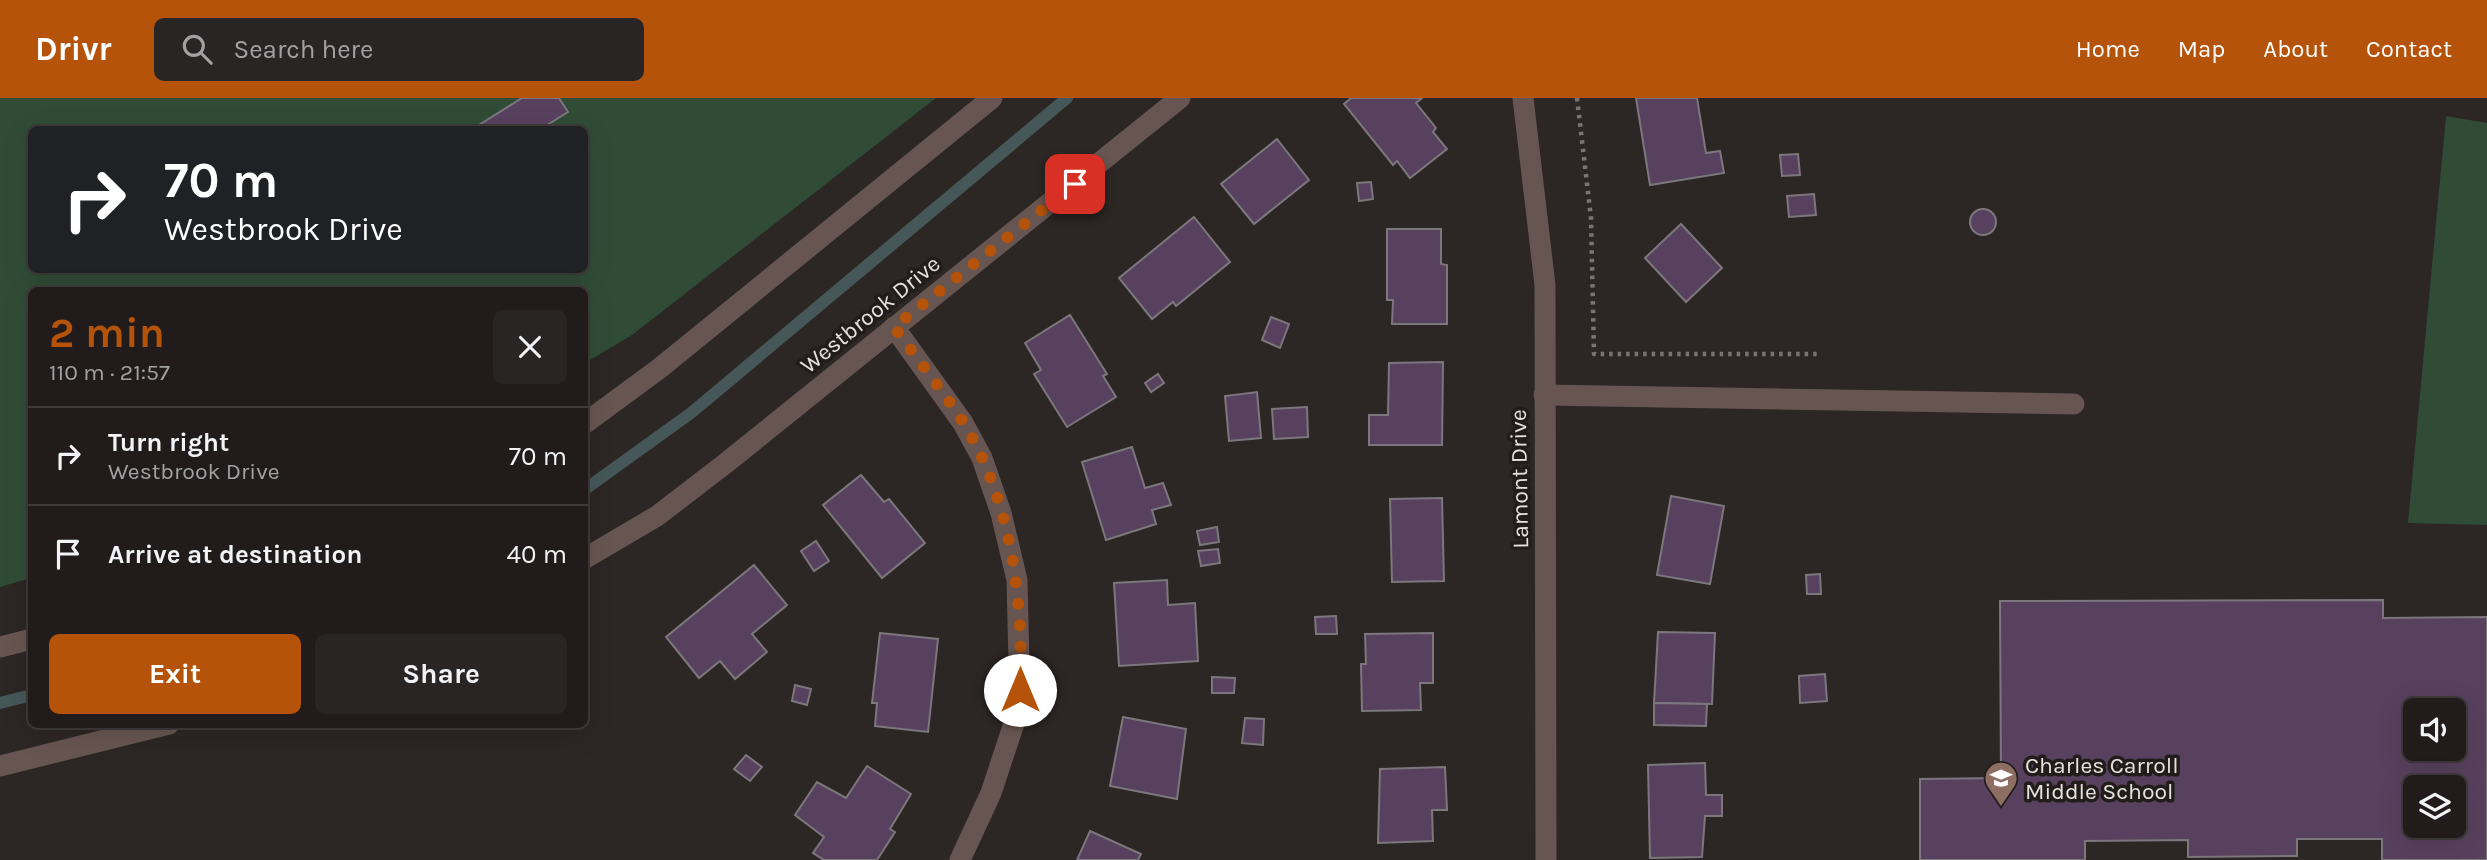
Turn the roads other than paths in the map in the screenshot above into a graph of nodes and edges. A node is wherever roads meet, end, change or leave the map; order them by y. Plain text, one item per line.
1 (992, 98) edge
2 (1180, 98) edge
3 (1523, 98) edge
4 (894, 327) junction
5 (1544, 395) junction
6 (2074, 404) dead end
7 (588, 421) edge
8 (588, 557) edge
9 (28, 640) edge
10 (0, 647) edge
11 (153, 728) edge
12 (0, 766) edge
13 (960, 860) edge
14 (1546, 860) edge

1 - 7 street
2 - 4 street, Westbrook Drive
3 - 5 street, Lamont Drive
4 - 8 street, Westbrook Drive
4 - 13 street
5 - 6 street
5 - 14 street, Lamont Drive
9 - 10 street
11 - 12 street

